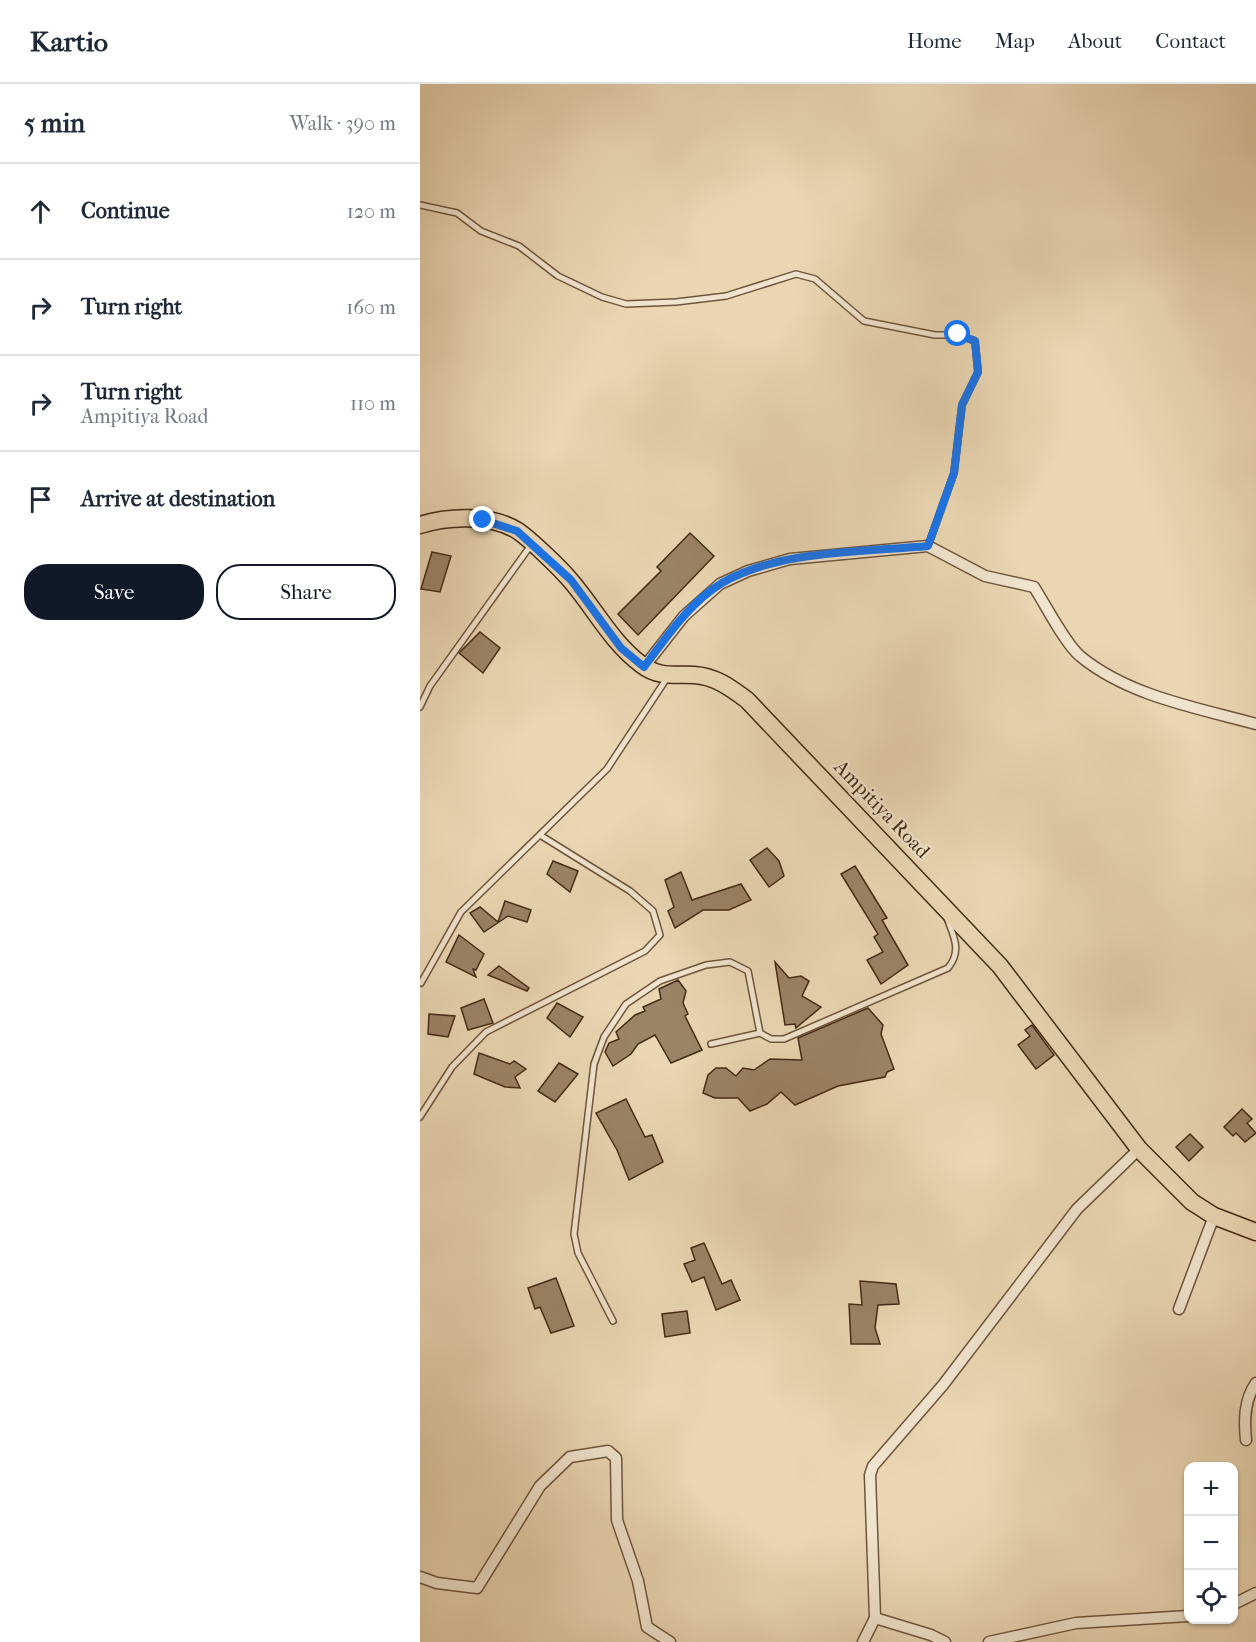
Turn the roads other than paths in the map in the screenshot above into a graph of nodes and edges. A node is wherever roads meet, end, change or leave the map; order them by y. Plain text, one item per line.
1 (420, 205) edge
2 (420, 525) edge
3 (531, 544) junction
4 (928, 546) junction
5 (644, 667) junction
6 (667, 676) junction
7 (420, 707) edge
8 (1256, 724) edge
9 (540, 835) junction
10 (940, 900) junction
11 (421, 983) edge
12 (760, 1033) junction
13 (711, 1044) dead end
14 (420, 1117) edge
15 (1139, 1149) junction
16 (1214, 1216) junction
17 (1256, 1232) edge
18 (1179, 1309) dead end
19 (613, 1321) dead end
20 (1256, 1383) edge
21 (1246, 1440) dead end
22 (420, 1577) edge
23 (1254, 1598) edge
24 (1238, 1603) edge
25 (1184, 1616) edge
26 (875, 1618) junction
27 (670, 1642) edge
28 (863, 1642) edge
29 (945, 1642) edge
30 (989, 1642) edge

1 - 4 lane
2 - 3 main road, Ampitiya Road
3 - 5 main road, Ampitiya Road
3 - 7 lane
4 - 5 street
4 - 8 street
5 - 6 main road, Ampitiya Road
6 - 9 lane
6 - 10 main road, Ampitiya Road
9 - 11 lane
9 - 14 lane
10 - 12 lane
10 - 15 main road, Ampitiya Road
12 - 13 lane
12 - 19 lane
15 - 16 main road, Ampitiya Road
15 - 26 street
16 - 17 main road, Ampitiya Road
16 - 18 street
20 - 21 street
22 - 27 street
23 - 24 street
25 - 30 street
26 - 28 street
26 - 29 street

